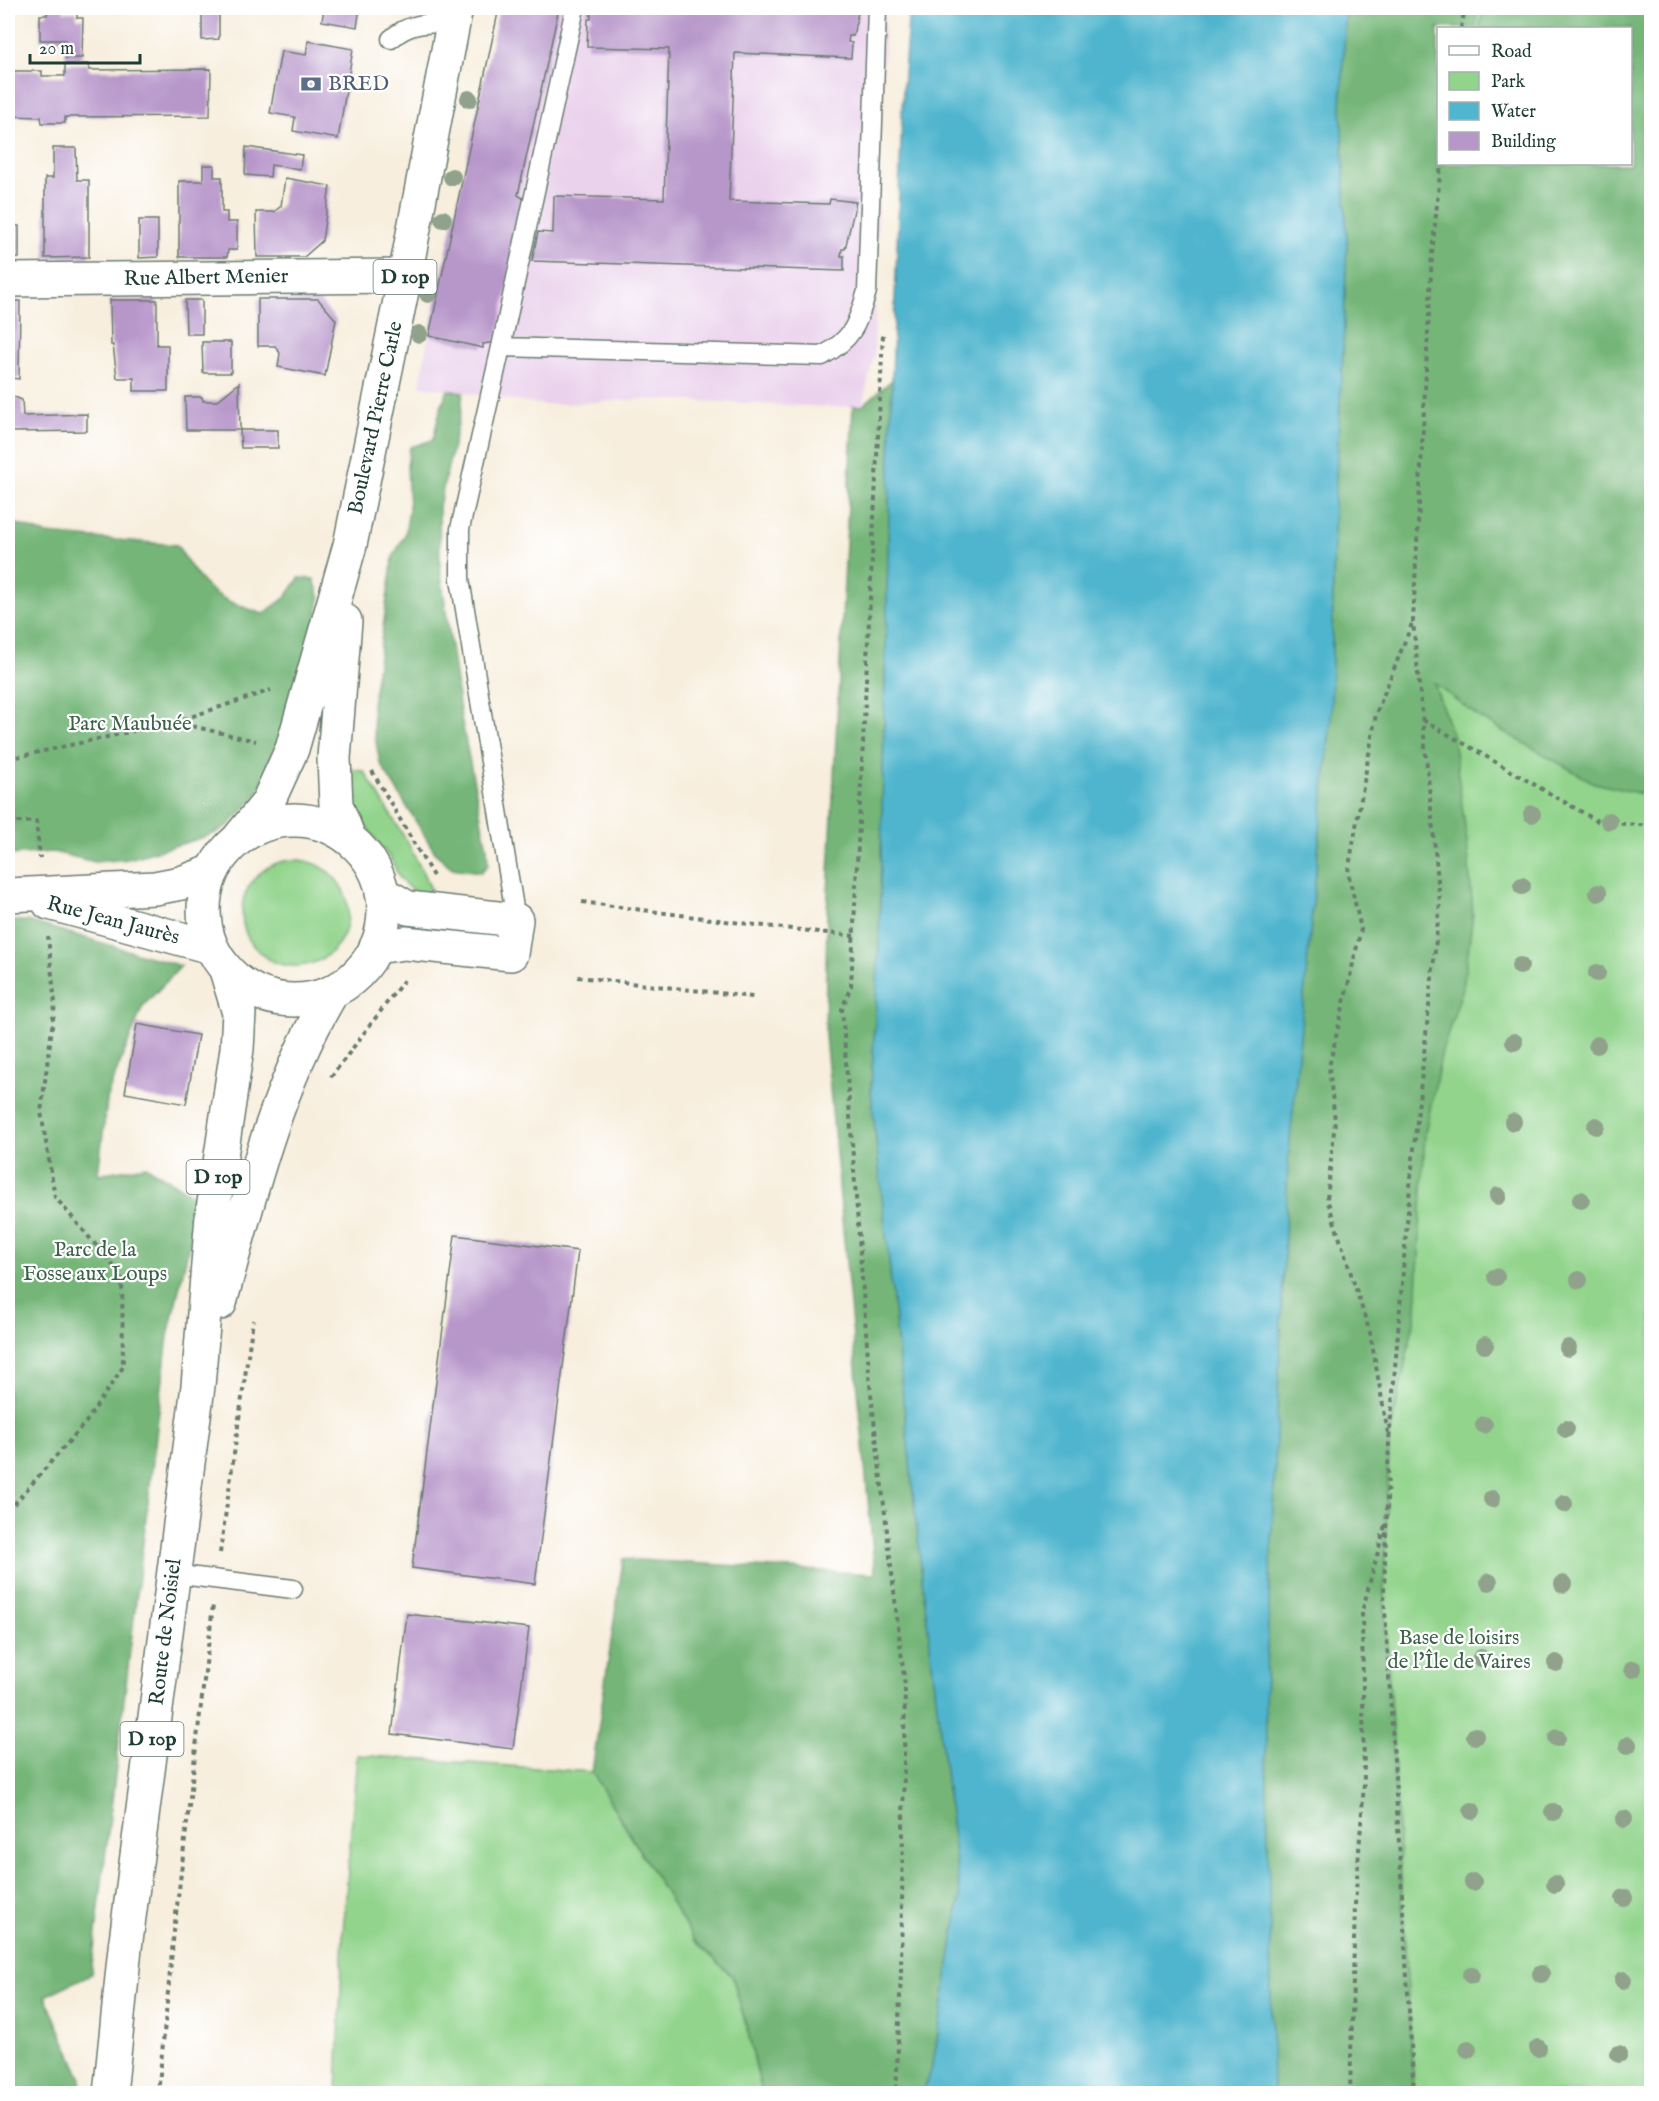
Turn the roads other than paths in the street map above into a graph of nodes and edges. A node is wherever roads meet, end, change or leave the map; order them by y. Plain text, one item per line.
1 (575, 8) edge
2 (877, 8) edge
3 (454, 15) edge
4 (391, 39) dead end
5 (405, 276) junction
6 (8, 280) edge
7 (501, 347) junction
8 (350, 545) junction
9 (239, 838) junction
10 (349, 838) junction
11 (211, 872) junction
12 (382, 893) junction
13 (28, 896) edge
14 (516, 920) junction
15 (376, 947) junction
16 (219, 959) junction
17 (332, 992) junction
18 (198, 1386) junction
19 (174, 1574) junction
20 (293, 1589) dead end
21 (110, 2094) edge

1 - 7 lane
2 - 7 lane
3 - 4 lane
3 - 5 main road, Boulevard Pierre Carle / D 10p
5 - 6 main road, Rue Albert Menier
5 - 8 main road, Boulevard Pierre Carle / D 10p
7 - 14 lane
8 - 9 main road, Boulevard Pierre Carle / D 10p
8 - 10 main road, Boulevard Pierre Carle / D 10p
9 - 10 main road
9 - 11 main road
10 - 12 main road
11 - 13 main road, Rue Jean Jaurès
11 - 16 main road
12 - 14 main road
12 - 15 main road
13 - 16 main road, Rue Jean Jaurès
14 - 15 main road
15 - 17 main road
16 - 17 main road
16 - 18 main road, Route de Noisiel / D 10p
17 - 18 main road, Route de Noisiel / D 10p
18 - 19 main road, Route de Noisiel / D 10p
19 - 20 lane
19 - 21 main road, Route de Noisiel / D 10p

